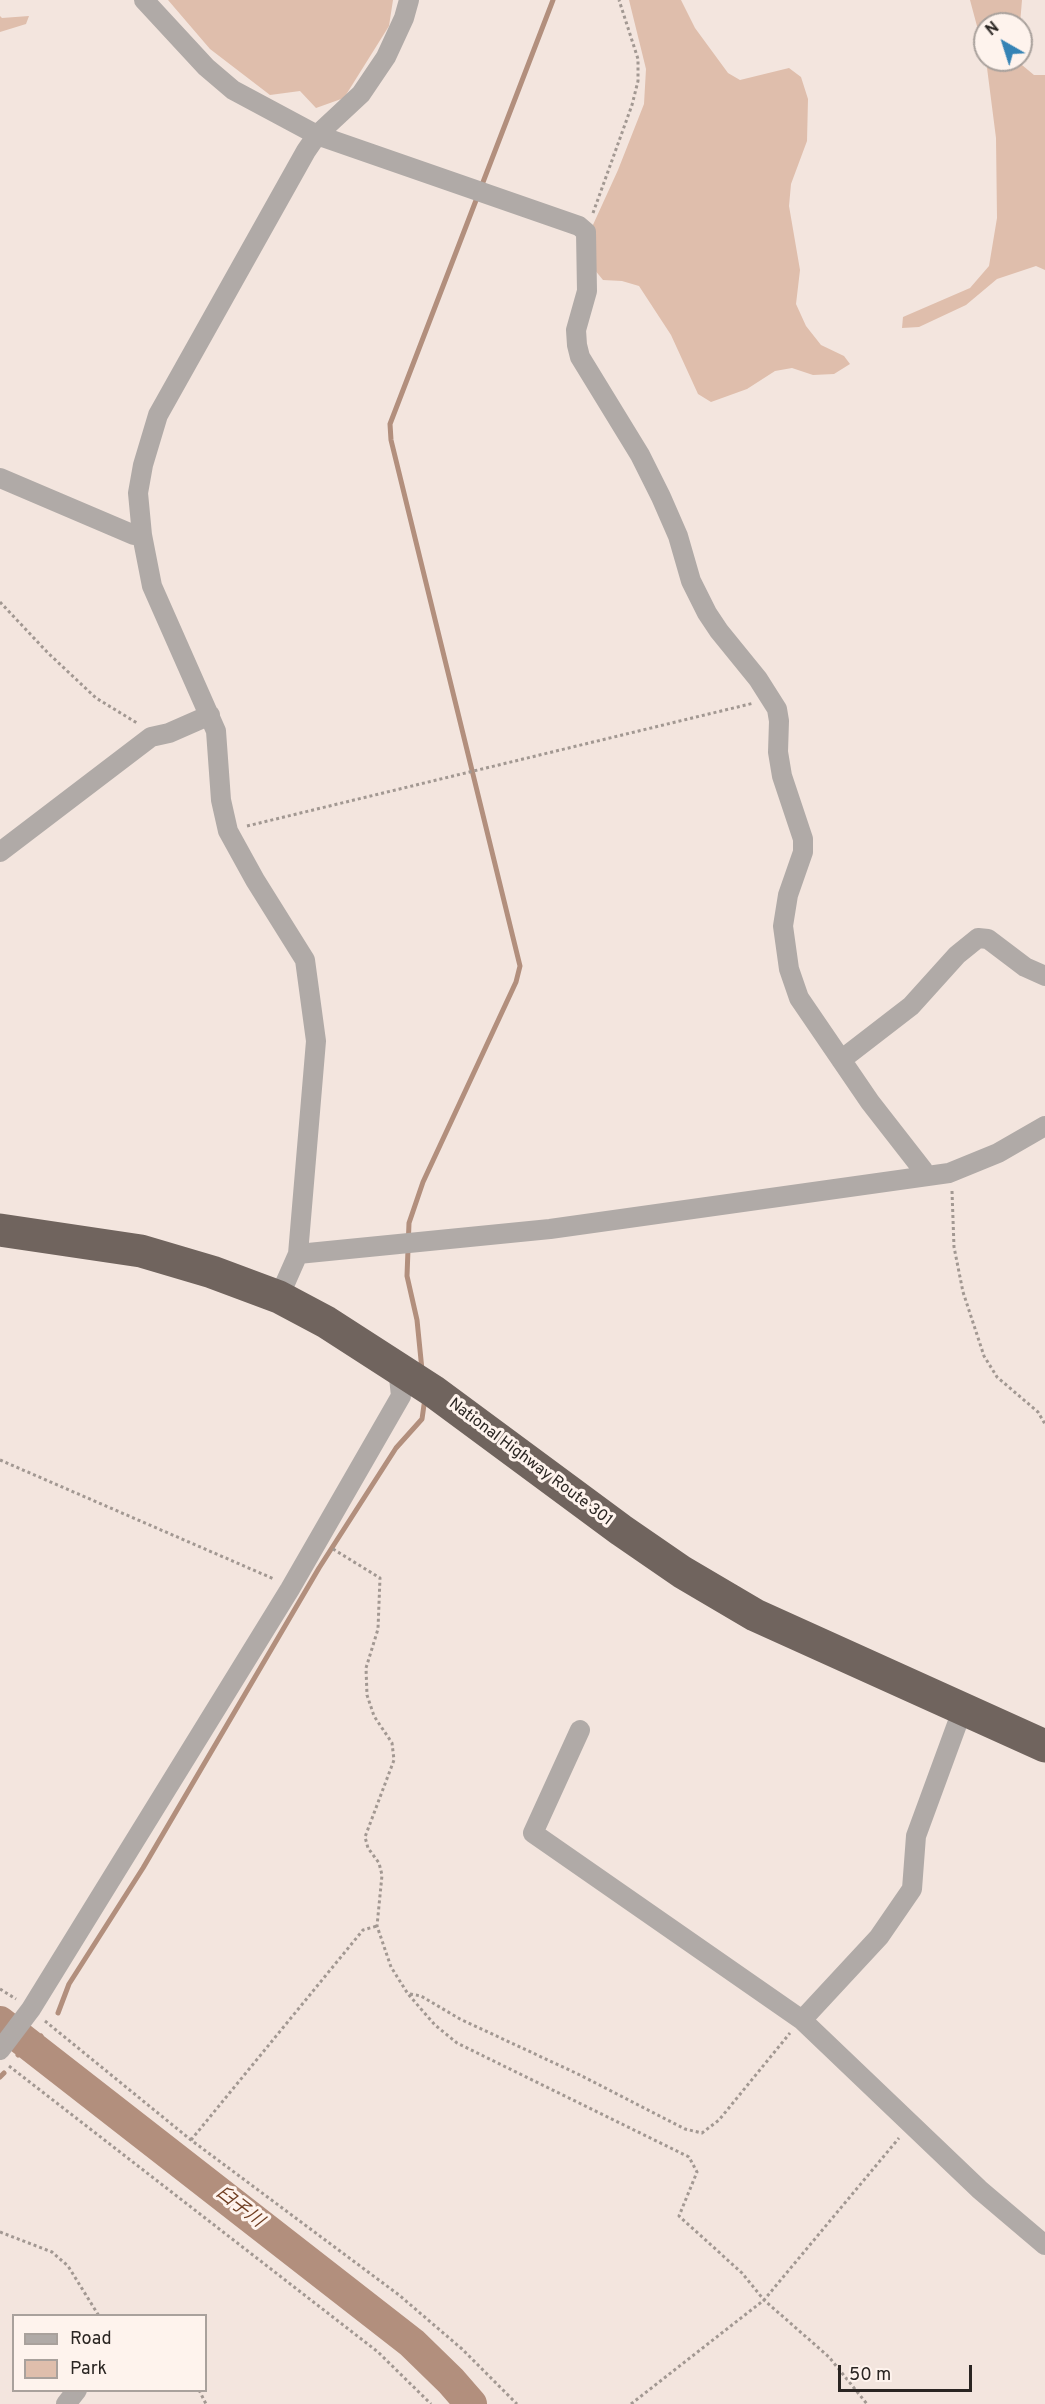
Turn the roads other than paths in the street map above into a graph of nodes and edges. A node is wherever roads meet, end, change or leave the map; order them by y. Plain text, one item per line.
1 (144, 0) edge
2 (409, 0) edge
3 (317, 135) junction
4 (0, 478) edge
5 (142, 535) junction
6 (210, 715) junction
7 (0, 852) edge
8 (1045, 976) edge
9 (841, 1060) junction
10 (1045, 1126) edge
11 (925, 1176) junction
12 (0, 1230) edge
13 (298, 1254) junction
14 (279, 1298) junction
15 (414, 1379) junction
16 (963, 1708) junction
17 (579, 1730) dead end
18 (1045, 1746) edge
19 (802, 2020) junction
20 (1, 2052) edge
21 (1045, 2244) edge
22 (76, 2392) edge
23 (66, 2404) edge

1 - 3 street
2 - 3 street
3 - 5 street
3 - 9 street
4 - 5 street
5 - 6 street
6 - 7 street
6 - 13 street
8 - 9 street
9 - 11 street
10 - 11 street
11 - 13 street
12 - 14 highway, National Highway Route 301
13 - 14 street
14 - 15 highway, National Highway Route 301
15 - 16 highway, National Highway Route 301
15 - 20 street
16 - 18 highway, National Highway Route 301
16 - 19 street
17 - 19 street
19 - 21 street
22 - 23 street

